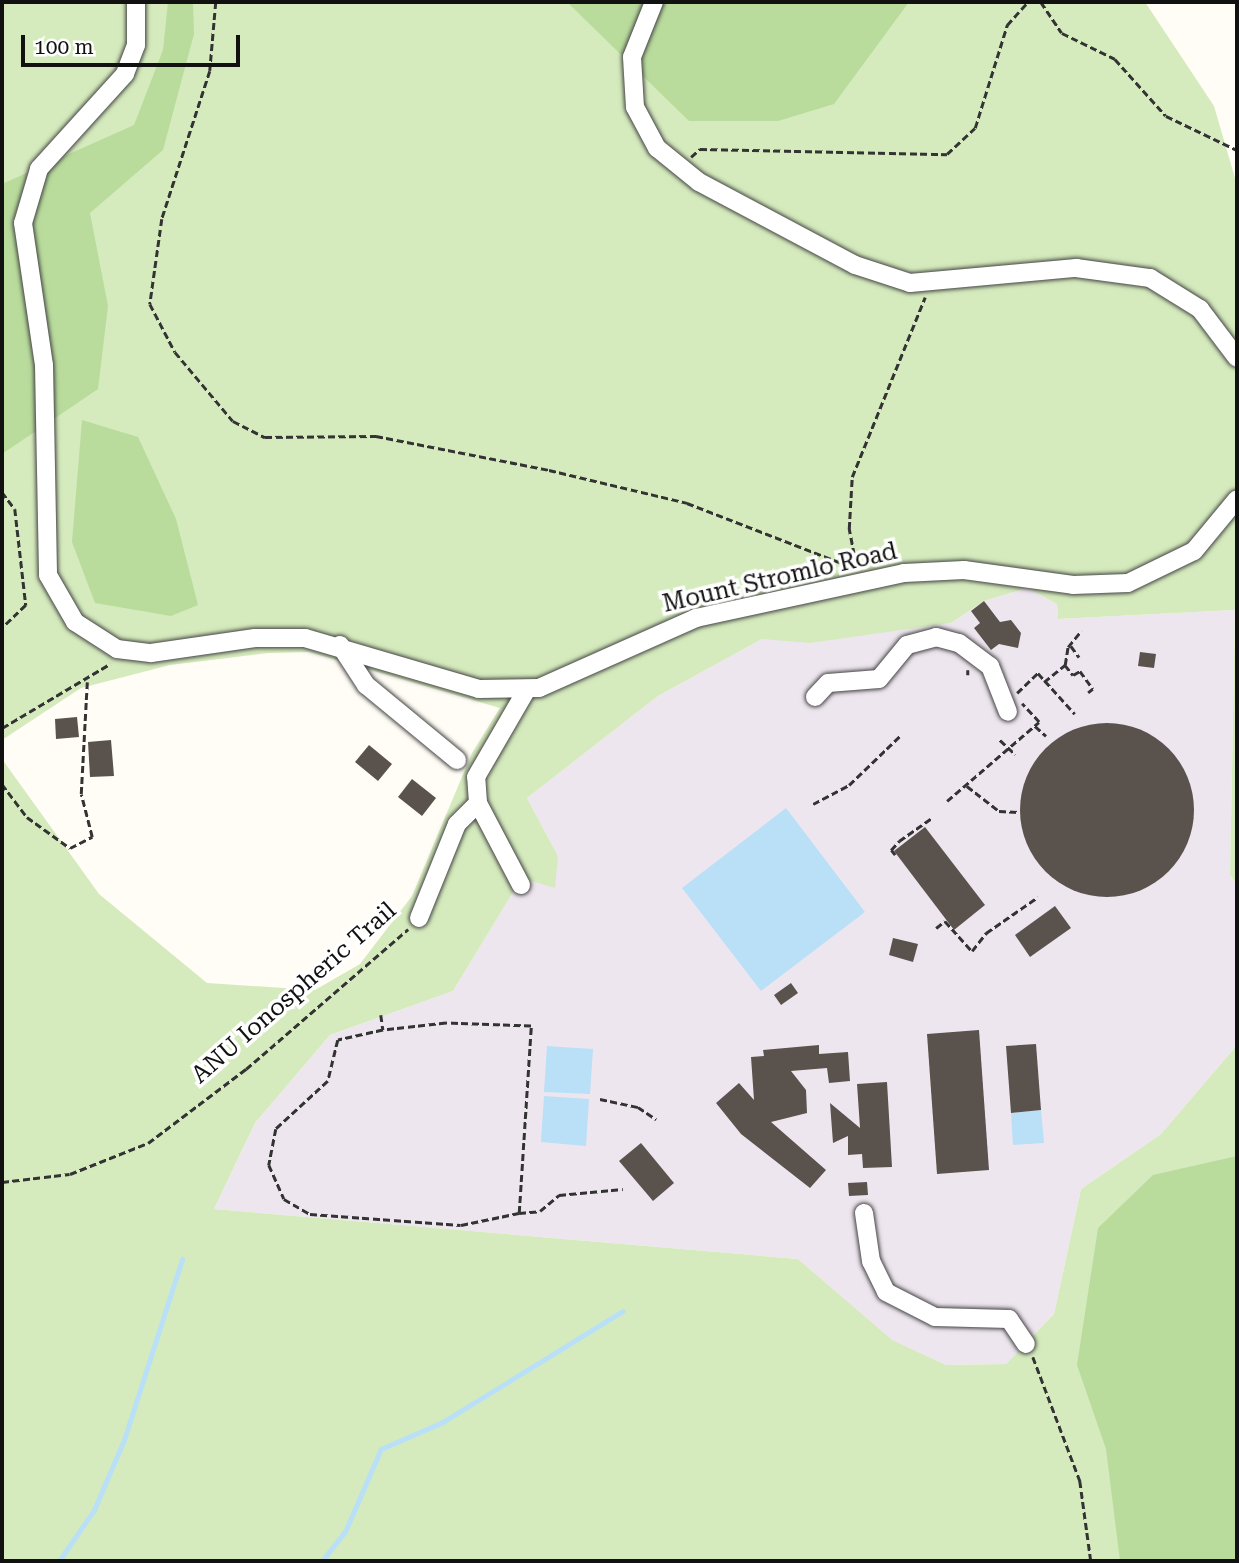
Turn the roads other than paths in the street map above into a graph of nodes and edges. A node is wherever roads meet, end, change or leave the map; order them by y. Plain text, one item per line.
1 (136, 2) edge
2 (654, 2) edge
3 (1237, 358) edge
4 (1237, 499) edge
5 (340, 645) junction
6 (527, 690) junction
7 (815, 697) dead end
8 (1012, 718) road end
9 (457, 760) dead end
10 (478, 803) junction
11 (521, 885) dead end
12 (419, 918) road end
13 (864, 1213) dead end
14 (1026, 1344) road end

1 - 5 street, Mount Stromlo Road
2 - 3 street
4 - 6 street, Mount Stromlo Road
5 - 6 street, Mount Stromlo Road
5 - 9 street
6 - 10 street
7 - 8 street
10 - 11 street
10 - 12 street, ANU Ionospheric Trail
13 - 14 street

